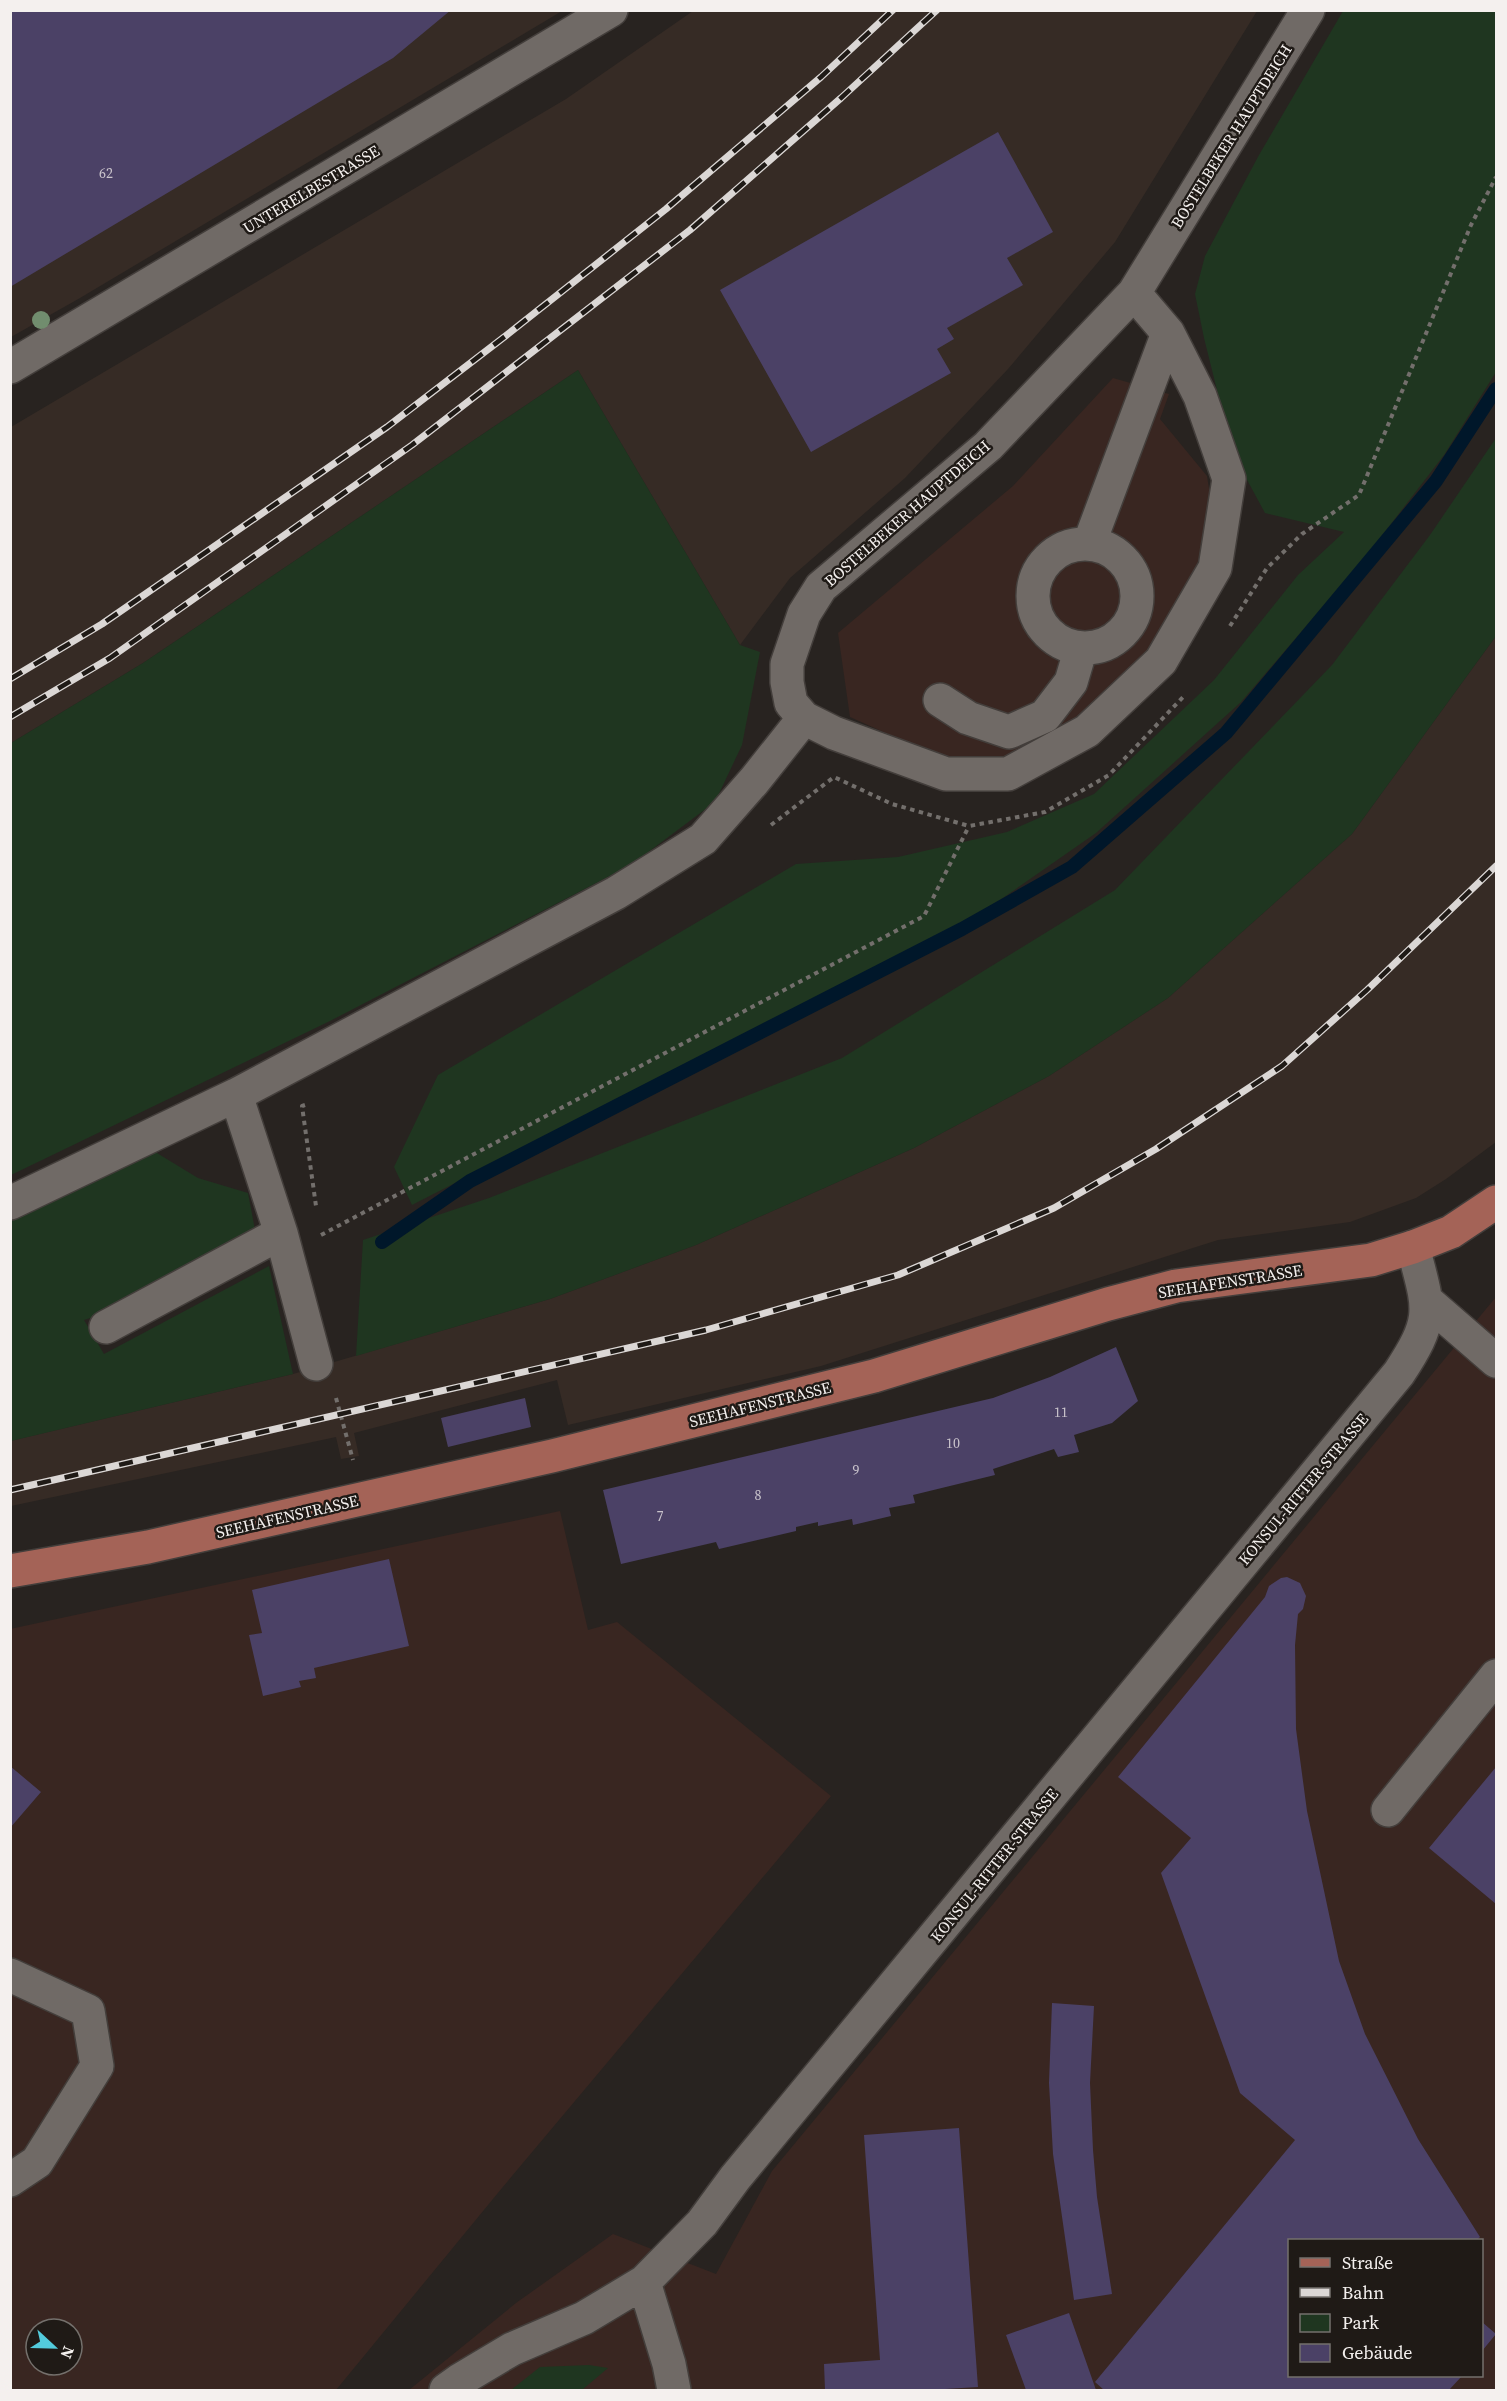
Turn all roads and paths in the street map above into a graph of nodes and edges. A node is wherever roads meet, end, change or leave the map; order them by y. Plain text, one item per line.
1 (611, 10) edge
2 (1308, 10) edge
3 (1134, 293) junction
4 (1168, 333) junction
5 (10, 367) edge
6 (1089, 544) junction
7 (1081, 648) junction
8 (940, 700) dead end
9 (804, 718) junction
10 (969, 826) dead end
11 (236, 1095) junction
12 (1497, 1202) edge
13 (10, 1203) edge
14 (281, 1233) junction
15 (321, 1235) dead end
16 (1413, 1247) junction
17 (1428, 1302) junction
18 (106, 1326) dead end
19 (1497, 1361) edge
20 (316, 1364) joint
21 (353, 1457) dead end
22 (10, 1571) edge
23 (1497, 1676) edge
24 (1388, 1810) dead end
25 (10, 1975) edge
26 (10, 2180) edge
27 (644, 2282) junction
28 (446, 2391) edge
29 (674, 2391) edge

1 - 5 street, UNTERELBESTRASSE
2 - 3 street, BOSTELBEKER HAUPTDEICH
3 - 4 street
3 - 9 street, BOSTELBEKER HAUPTDEICH
4 - 6 street
4 - 9 street
6 - 7 street
6 - 7 street
7 - 8 street
9 - 11 street
10 - 15 path
11 - 13 street
11 - 14 street
12 - 16 main road, SEEHAFENSTRASSE
14 - 18 street
14 - 20 street
16 - 17 street, KONSUL-RITTER-STRASSE
16 - 22 main road, SEEHAFENSTRASSE
17 - 19 street
17 - 27 street, KONSUL-RITTER-STRASSE
20 - 21 path
23 - 24 street
25 - 26 street
27 - 28 street, KONSUL-RITTER-STRASSE
27 - 29 street

